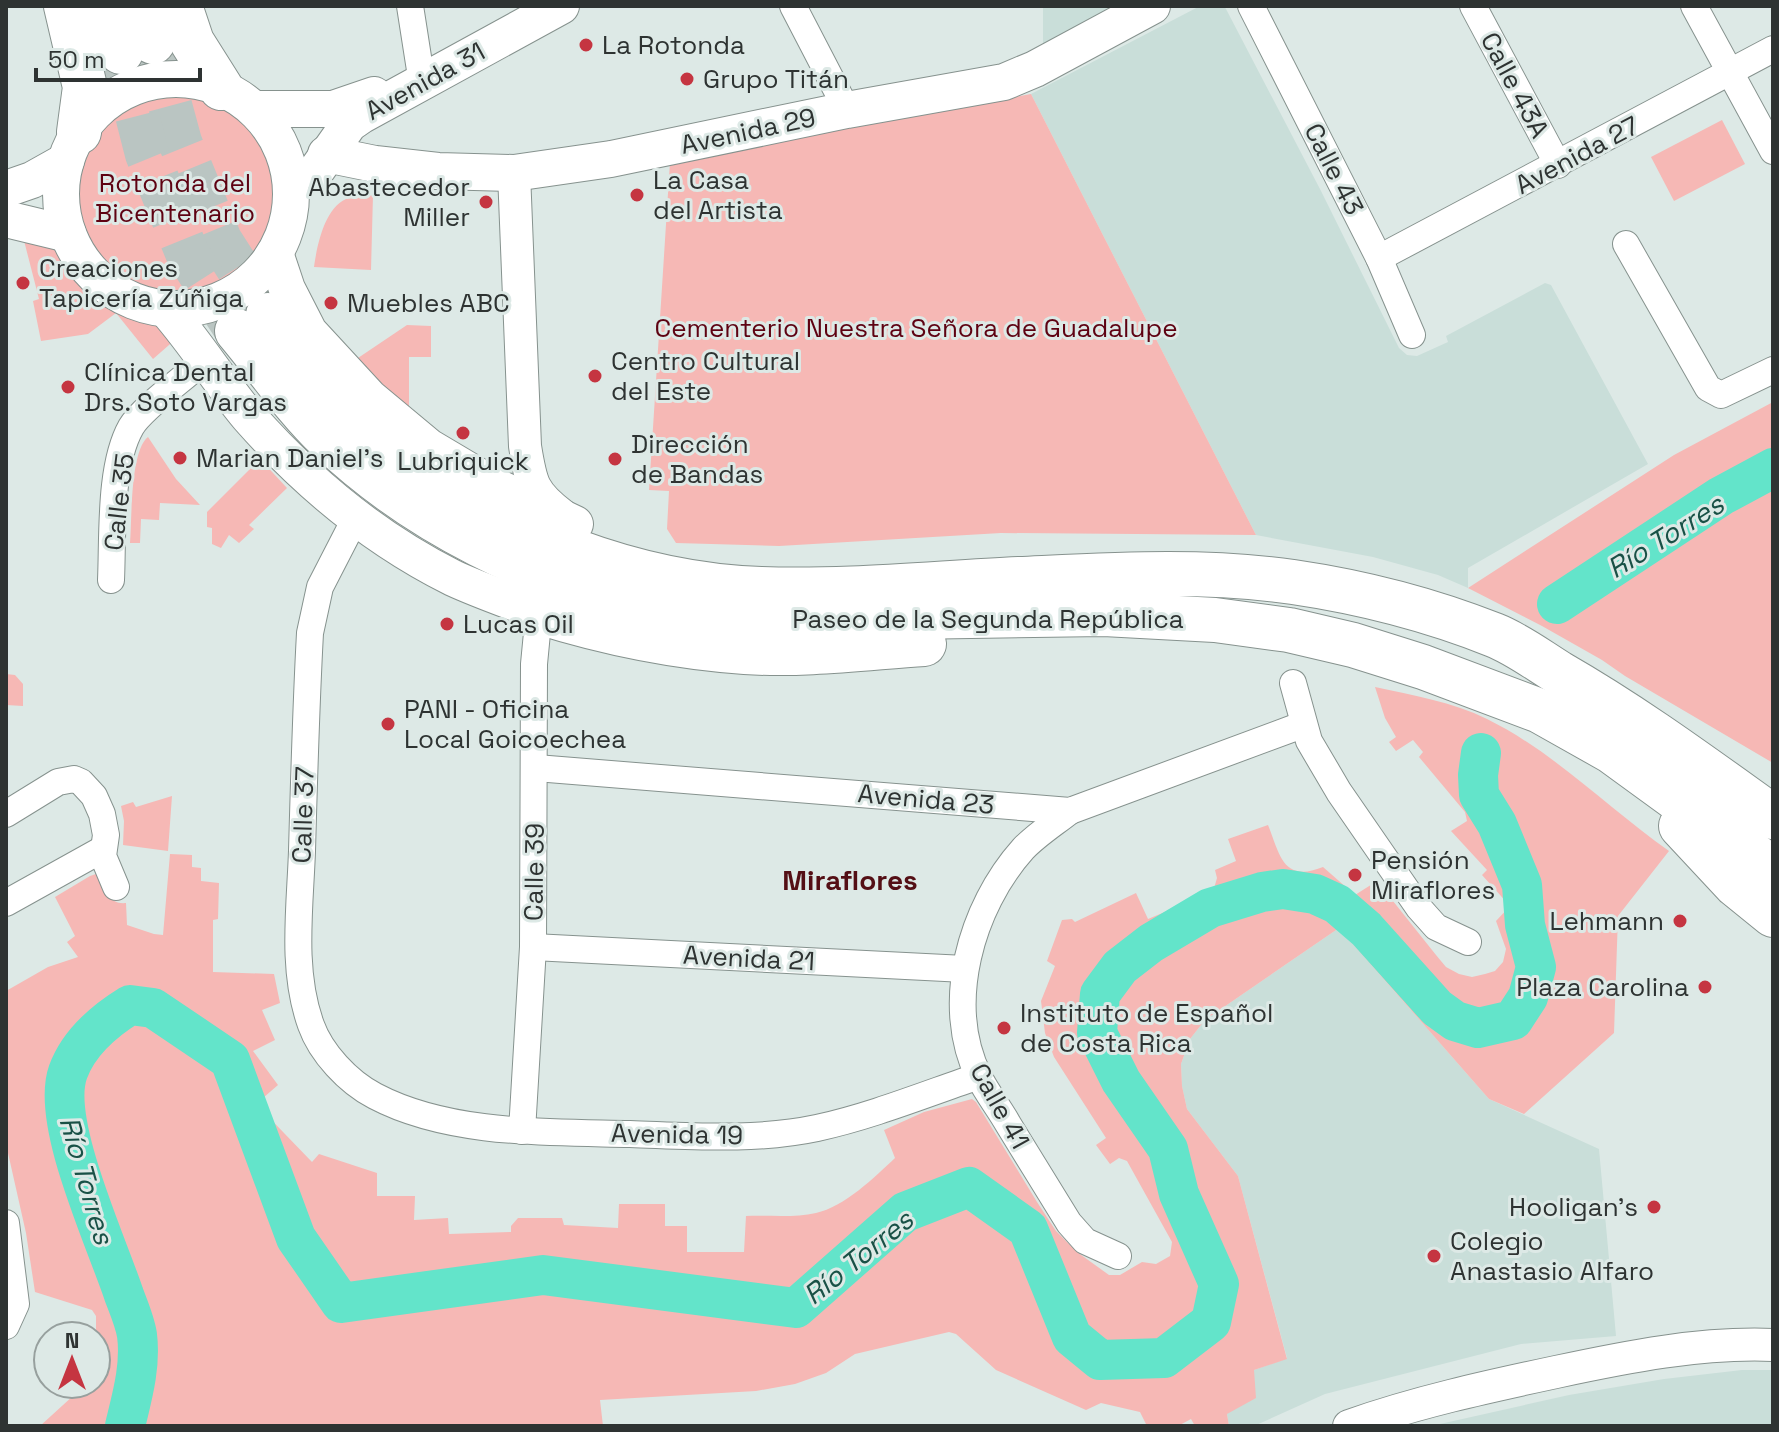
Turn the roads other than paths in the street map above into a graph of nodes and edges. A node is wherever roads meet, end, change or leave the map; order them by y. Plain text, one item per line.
1 (66, 6) edge
2 (108, 6) edge
3 (180, 6) edge
4 (410, 6) edge
5 (532, 6) edge
6 (561, 6) edge
7 (793, 6) edge
8 (1152, 6) edge
9 (1251, 6) edge
10 (1473, 6) edge
11 (1694, 6) edge
12 (139, 33) tunnel mouth
13 (1773, 49) edge
14 (420, 70) junction
15 (1729, 74) junction
16 (238, 99) junction
17 (847, 110) junction
18 (73, 146) junction
19 (1773, 151) edge
20 (326, 154) junction
21 (1558, 165) junction
22 (514, 173) junction
23 (6, 189) edge
24 (6, 219) edge
25 (68, 234) junction
26 (282, 237) junction
27 (1626, 244) dead end
28 (1379, 258) junction
29 (166, 309) junction
30 (252, 323) tunnel mouth
31 (1412, 335) dead end
32 (204, 360) junction
33 (1773, 370) edge
34 (355, 519) junction
35 (575, 524) junction
36 (111, 580) dead end
37 (1106, 595) junction
38 (539, 612) junction
39 (1498, 637) junction
40 (1293, 683) dead end
41 (1302, 725) junction
42 (1611, 751) junction
43 (536, 768) junction
44 (1773, 783) edge
45 (1070, 811) junction
46 (6, 814) edge
47 (1773, 817) edge
48 (103, 849) junction
49 (1773, 869) edge
50 (116, 887) dead end
51 (6, 903) edge
52 (1773, 915) edge
53 (1468, 942) dead end
54 (533, 947) junction
55 (965, 969) junction
56 (979, 1076) junction
57 (372, 1095) joint
58 (522, 1131) junction
59 (6, 1223) edge
60 (1118, 1256) dead end
61 (6, 1326) edge
62 (1773, 1345) edge
63 (1349, 1426) edge

1 - 18 highway
2 - 12 highway
3 - 16 highway
4 - 14 street
5 - 14 main road, Avenida 31
6 - 20 main road, Avenida 31
7 - 17 street
8 - 17 main road, Avenida 29
9 - 28 street, Calle 43
10 - 21 street, Calle 43A
11 - 15 street
13 - 15 street, Avenida 27
14 - 16 main road, Avenida 31
15 - 19 street
15 - 21 street, Avenida 27
16 - 18 main road
16 - 26 main road
17 - 22 main road, Avenida 29
18 - 23 main road
18 - 25 main road
20 - 22 main road, Avenida 29
20 - 26 main road, Avenida 31
21 - 28 street, Avenida 27
22 - 35 street
24 - 25 main road
25 - 29 main road
26 - 29 main road
26 - 35 main road
27 - 33 street
28 - 31 street, Calle 43
29 - 32 main road
30 - 37 highway, Paseo de la Segunda República
32 - 34 main road
32 - 36 street, Calle 35
34 - 38 main road
34 - 57 street, Calle 37
35 - 37 highway
37 - 38 highway
37 - 39 highway, Paseo de la Segunda República
37 - 42 highway, Paseo de la Segunda República
38 - 43 street, Calle 39
39 - 44 highway
39 - 47 highway, Paseo de la Segunda República
40 - 41 street
41 - 45 street, Avenida 23
41 - 53 street
42 - 49 highway, Paseo de la Segunda República
42 - 52 highway
43 - 45 street, Avenida 23
43 - 54 street, Calle 39
45 - 55 street, Calle 41
46 - 48 street
48 - 50 street
48 - 51 street
54 - 55 street, Avenida 21
54 - 58 street, Calle 39
55 - 56 street, Calle 41
56 - 58 street, Avenida 19
56 - 60 street, Calle 41
57 - 58 street, Avenida 19
59 - 61 street
62 - 63 street

